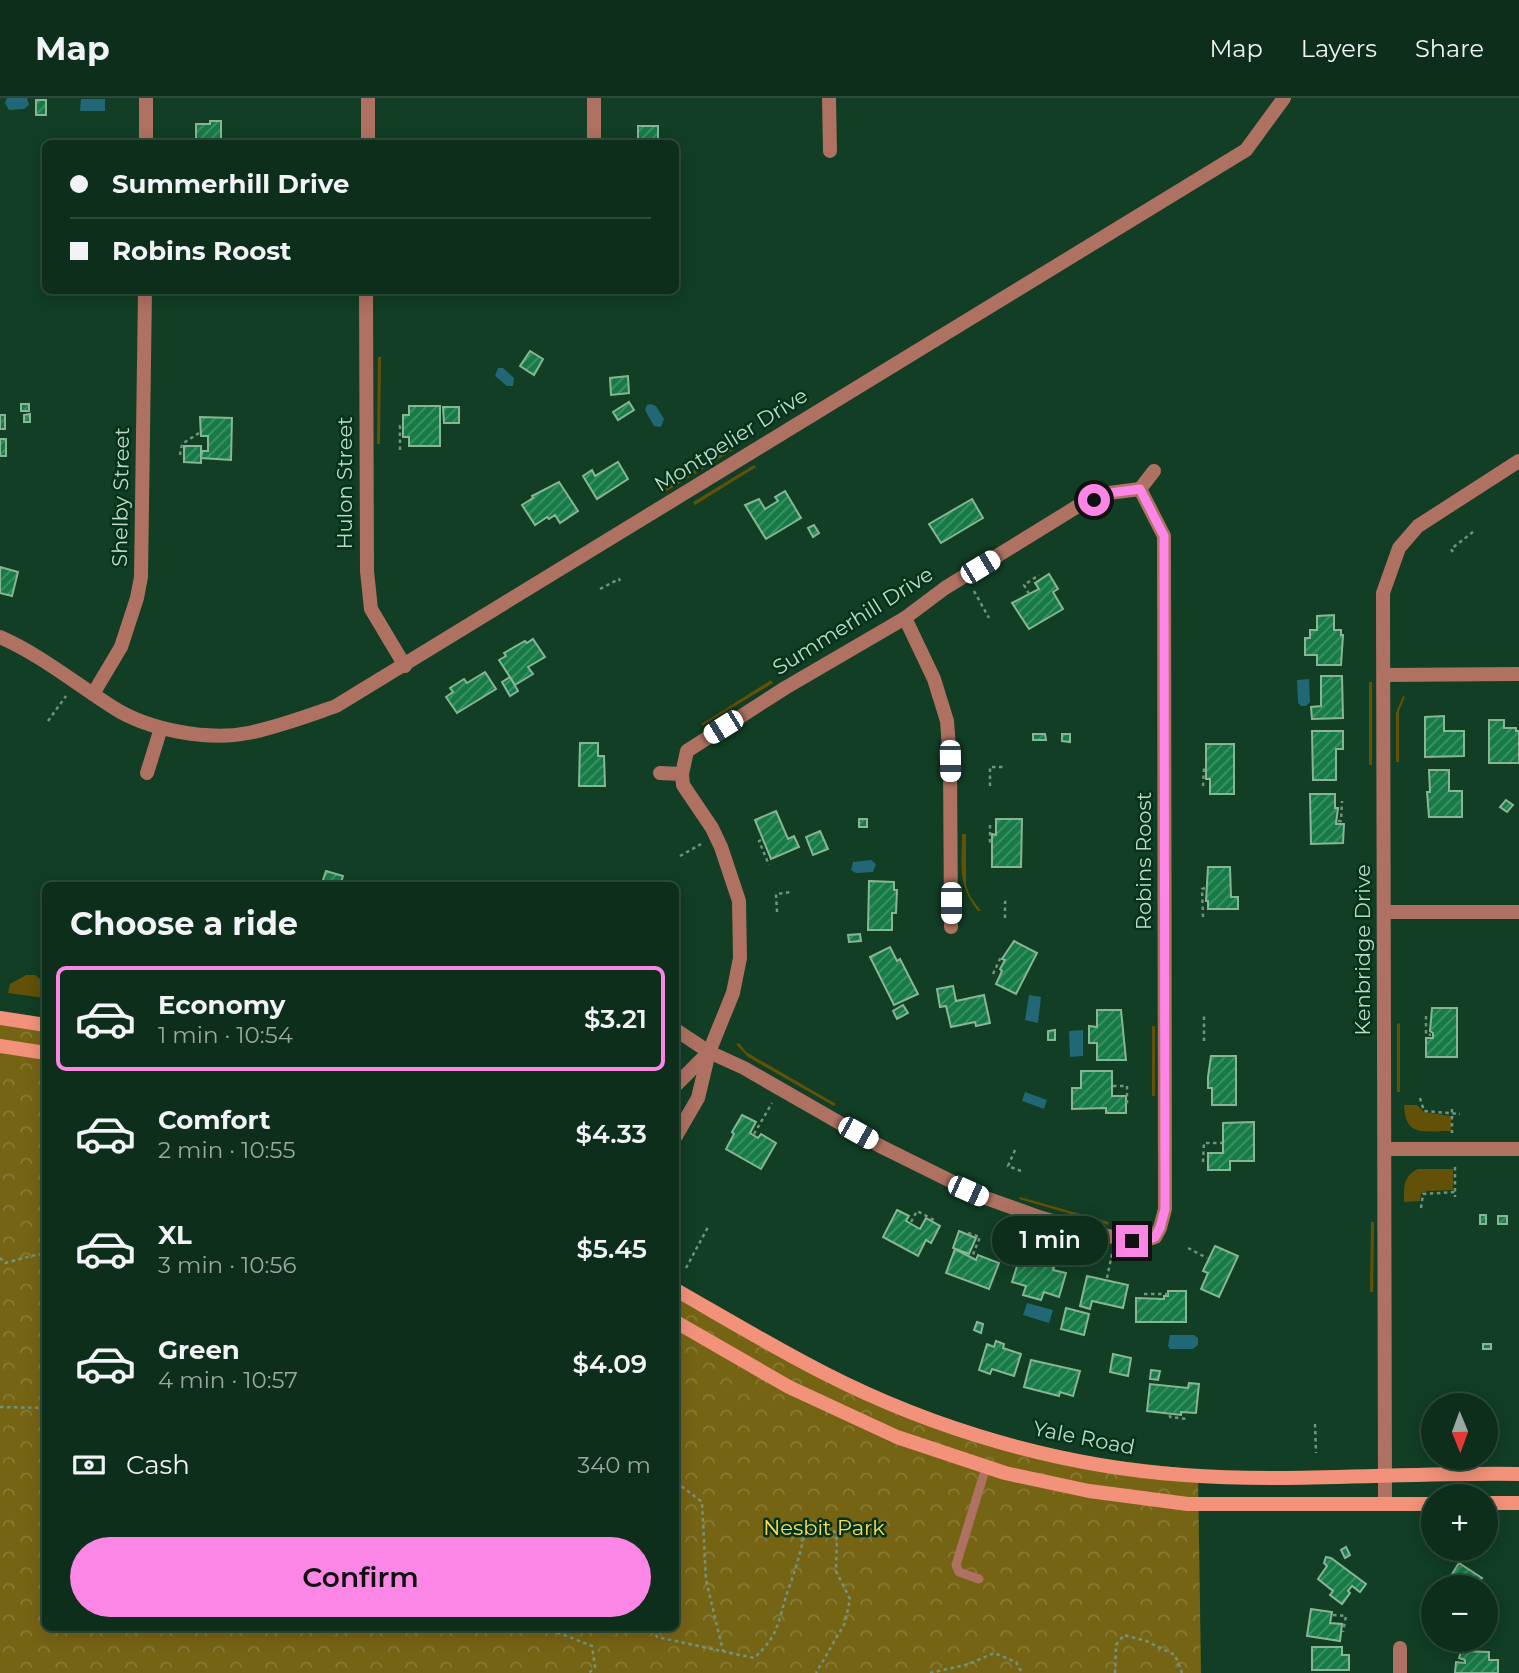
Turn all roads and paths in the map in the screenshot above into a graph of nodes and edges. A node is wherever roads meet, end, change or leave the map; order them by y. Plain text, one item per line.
1 (146, 98) edge
2 (369, 98) edge
3 (594, 98) edge
4 (830, 98) edge
5 (1284, 98) edge
6 (146, 140) edge
7 (368, 140) edge
8 (594, 140) edge
9 (830, 151) dead end
10 (145, 294) edge
11 (366, 294) edge
12 (402, 426) dead end
13 (200, 433) dead end
14 (400, 450) dead end
15 (180, 455) dead end
16 (1519, 461) edge
17 (1154, 471) dead end
18 (1140, 489) junction
19 (1473, 532) dead end
20 (1453, 552) dead end
21 (1039, 575) dead end
22 (620, 581) dead end
23 (600, 589) dead end
24 (974, 591) dead end
25 (1029, 594) dead end
26 (905, 618) junction
27 (989, 618) dead end
28 (0, 637) edge
29 (405, 666) junction
30 (1519, 674) edge
31 (1384, 675) junction
32 (93, 694) junction
33 (66, 696) dead end
34 (48, 721) dead end
35 (161, 728) junction
36 (1004, 767) dead end
37 (1203, 768) dead end
38 (147, 773) dead end
39 (660, 773) dead end
40 (682, 774) junction
41 (990, 786) dead end
42 (1203, 786) dead end
43 (1342, 801) dead end
44 (1338, 821) dead end
45 (990, 825) dead end
46 (761, 840) dead end
47 (992, 843) dead end
48 (701, 844) dead end
49 (680, 856) dead end
50 (769, 865) dead end
51 (1205, 888) dead end
52 (792, 892) dead end
53 (1008, 902) dead end
54 (777, 912) dead end
55 (1385, 912) junction
56 (1519, 912) edge
57 (1203, 917) dead end
58 (1005, 918) dead end
59 (951, 927) dead end
60 (1003, 961) dead end
61 (993, 974) dead end
62 (1206, 1015) dead end
63 (1426, 1016) dead end
64 (0, 1018) edge
65 (42, 1024) edge
66 (679, 1032) edge
67 (1431, 1035) dead end
68 (1204, 1041) dead end
69 (0, 1046) edge
70 (42, 1052) edge
71 (709, 1052) junction
72 (679, 1082) edge
73 (1113, 1086) dead end
74 (1420, 1098) dead end
75 (772, 1103) dead end
76 (1127, 1104) dead end
77 (1452, 1112) junction
78 (1460, 1114) dead end
79 (679, 1131) edge
80 (1452, 1133) dead end
81 (754, 1134) dead end
82 (1222, 1143) dead end
83 (1385, 1149) junction
84 (1519, 1149) edge
85 (1015, 1150) dead end
86 (1203, 1162) dead end
87 (1455, 1167) dead end
88 (1021, 1171) dead end
89 (1455, 1192) junction
90 (1455, 1197) dead end
91 (1421, 1208) dead end
92 (934, 1220) dead end
93 (911, 1222) dead end
94 (708, 1227) dead end
95 (968, 1233) dead end
96 (1188, 1248) dead end
97 (1112, 1254) dead end
98 (42, 1256) edge
99 (972, 1257) dead end
100 (0, 1258) edge
101 (1207, 1258) dead end
102 (686, 1268) dead end
103 (1107, 1278) dead end
104 (679, 1292) edge
105 (1144, 1294) dead end
106 (1168, 1294) dead end
107 (679, 1324) edge
108 (0, 1407) edge
109 (42, 1408) edge
110 (1170, 1415) dead end
111 (1187, 1419) dead end
112 (1315, 1424) dead end
113 (1317, 1453) dead end
114 (986, 1467) junction
115 (1519, 1474) edge
116 (1384, 1475) junction
117 (679, 1484) edge
118 (1498, 1503) edge
119 (1519, 1503) edge
120 (1385, 1504) junction
121 (1421, 1504) edge
122 (979, 1579) dead end
123 (1334, 1615) dead end
124 (554, 1631) edge
125 (654, 1631) edge
126 (1343, 1632) dead end
127 (1400, 1648) dead end
128 (723, 1651) junction
129 (589, 1673) edge
130 (816, 1673) edge
131 (930, 1673) edge
132 (1022, 1673) edge
133 (1115, 1673) edge
134 (1182, 1673) edge
135 (1401, 1673) edge

1 - 6 street
2 - 7 street
3 - 8 street
4 - 9 street
5 - 29 street, Montpelier Drive
10 - 32 street, Shelby Street
11 - 29 street, Hulon Street
12 - 14 path
13 - 15 path
16 - 31 street, Kenbridge Drive
17 - 18 street
18 - 26 street, Summerhill Drive
18 - 71 street, Robins Roost
19 - 20 path
21 - 25 path
22 - 23 path
24 - 27 path
26 - 40 street, Summerhill Drive
26 - 59 street
28 - 32 street, Montpelier Drive
29 - 35 street, Montpelier Drive
30 - 31 street
31 - 55 street, Kenbridge Drive
32 - 35 street, Montpelier Drive
33 - 34 path
35 - 38 street
36 - 41 path
37 - 42 path
39 - 40 street
40 - 71 street
43 - 44 path
45 - 47 path
46 - 50 path
48 - 49 path
51 - 57 path
52 - 54 path
53 - 58 path
55 - 56 street
55 - 83 street, Kenbridge Drive
60 - 61 path
62 - 68 path
63 - 67 path
64 - 65 main road
66 - 71 street
69 - 70 main road
71 - 72 street
71 - 79 street
73 - 76 path
74 - 77 path
75 - 81 path
77 - 78 path
77 - 80 path
82 - 86 path
83 - 84 street
83 - 116 street, Kenbridge Drive
85 - 88 path
87 - 89 path
89 - 90 path
89 - 91 path
92 - 93 path
94 - 102 path
95 - 99 path
96 - 101 path
97 - 103 path
98 - 100 path
104 - 116 main road, Yale Road
105 - 106 path
107 - 114 main road
108 - 109 path
110 - 111 path
112 - 113 path
114 - 120 main road
114 - 122 lane
115 - 116 main road, Yale Road
116 - 120 street, Kenbridge Drive
117 - 128 path
118 - 119 main road
120 - 121 main road
123 - 126 path
124 - 129 path
125 - 128 path
127 - 135 street
128 - 130 path
131 - 132 path
133 - 134 path

